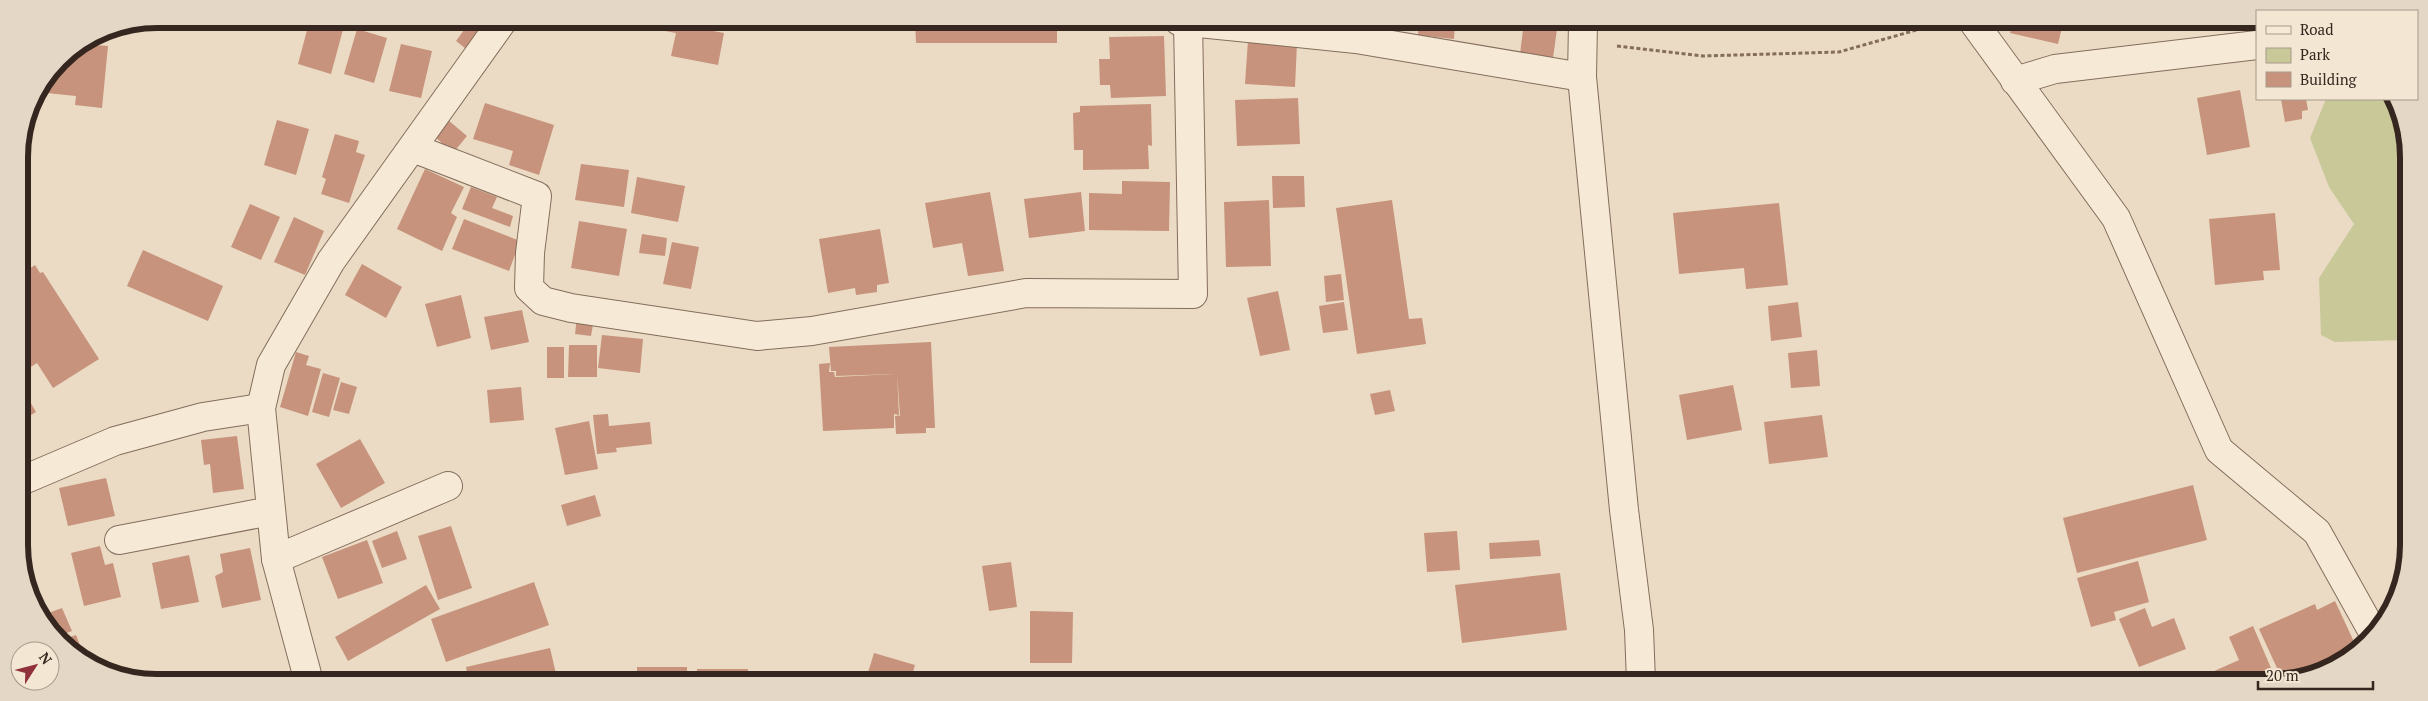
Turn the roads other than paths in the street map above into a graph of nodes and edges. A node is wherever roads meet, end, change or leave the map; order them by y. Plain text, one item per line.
1 (498, 28) edge
2 (1184, 28) edge
3 (1271, 28) edge
4 (1978, 28) edge
5 (1583, 32) edge
6 (2256, 45) edge
7 (1582, 77) junction
8 (2016, 81) junction
9 (413, 148) junction
10 (261, 408) junction
11 (28, 478) edge
12 (448, 486) dead end
13 (271, 511) junction
14 (119, 540) dead end
15 (276, 559) junction
16 (2370, 627) edge
17 (1641, 673) edge
18 (307, 674) edge

1 - 9 street
2 - 9 street
3 - 7 street
4 - 8 street
5 - 7 street
6 - 8 street
7 - 17 street
8 - 16 street
9 - 10 street
10 - 11 street
10 - 13 street
12 - 15 street
13 - 14 street
13 - 15 street
15 - 18 street

